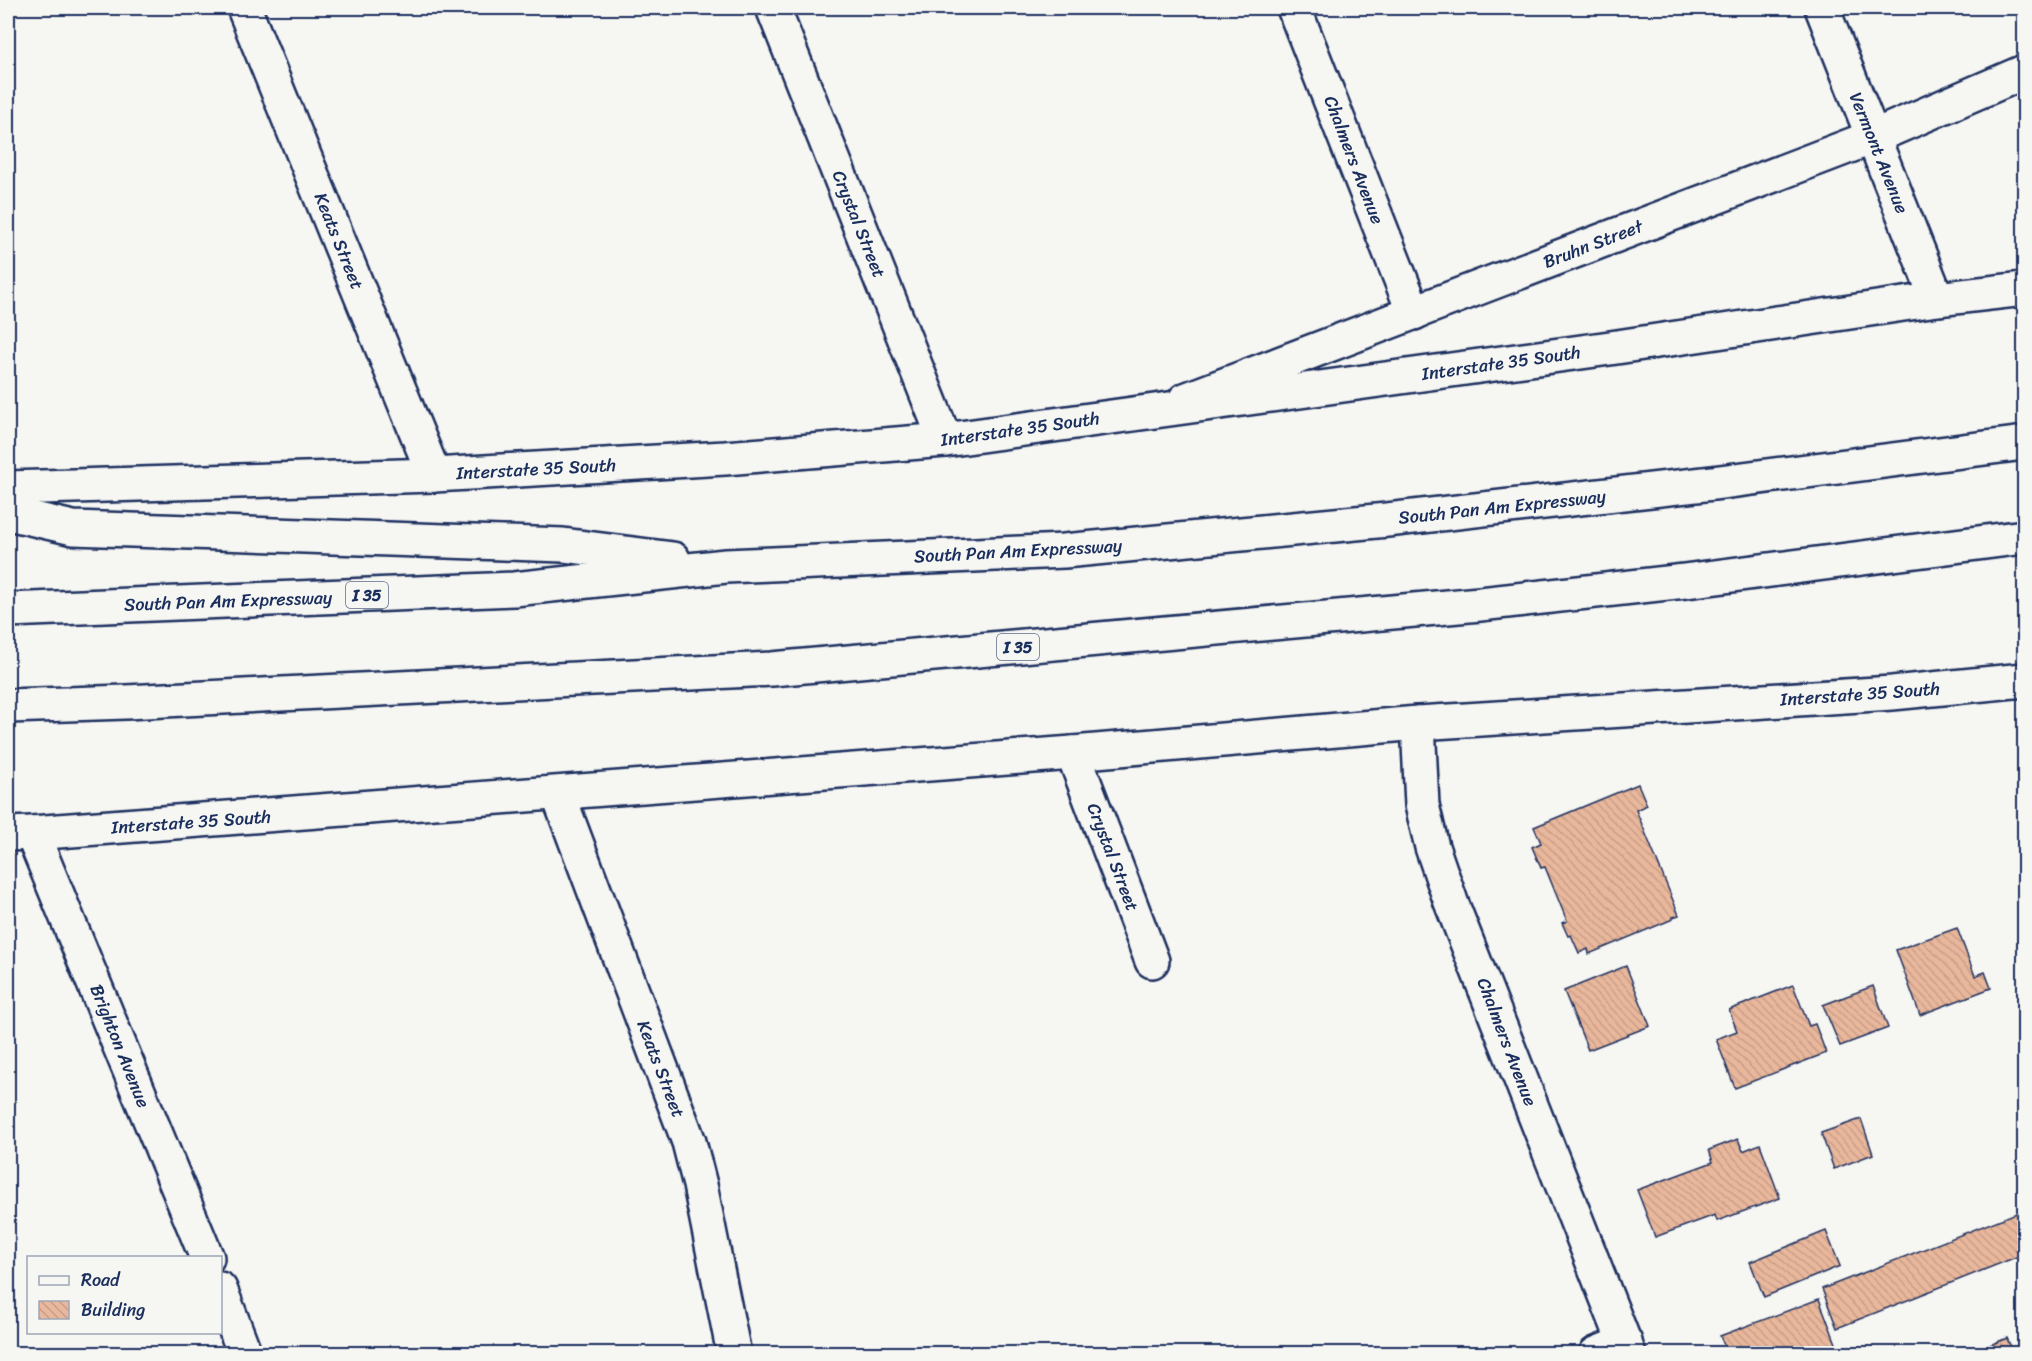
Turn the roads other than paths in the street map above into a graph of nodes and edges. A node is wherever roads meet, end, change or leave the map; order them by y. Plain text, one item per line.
1 (244, 8) edge
2 (773, 8) edge
3 (1294, 8) edge
4 (1822, 8) edge
5 (2025, 72) edge
6 (1873, 137) junction
7 (2025, 289) edge
8 (1937, 299) junction
9 (1414, 313) junction
10 (1158, 411) junction
11 (945, 440) junction
12 (2025, 443) edge
13 (434, 475) junction
14 (8, 488) edge
15 (8, 513) edge
16 (2025, 537) edge
17 (726, 566) junction
18 (8, 610) edge
19 (2025, 680) edge
20 (8, 706) edge
21 (1418, 723) junction
22 (1073, 753) junction
23 (558, 794) junction
24 (20, 834) edge
25 (1152, 961) dead end
26 (207, 1256) edge
27 (222, 1294) edge
28 (1617, 1350) edge
29 (245, 1353) edge
30 (734, 1353) edge

1 - 13 main road, Keats Street
2 - 11 main road, Crystal Street
3 - 9 main road, Chalmers Avenue
4 - 6 main road, Vermont Avenue
5 - 6 main road, Bruhn Street
6 - 8 main road, Vermont Avenue
6 - 9 main road, Bruhn Street
7 - 8 main road, Interstate 35 South
8 - 10 main road, Interstate 35 South
9 - 10 main road, Bruhn Street
10 - 11 main road, Interstate 35 South
11 - 13 main road, Interstate 35 South
12 - 17 main road, South Pan Am Expressway / I 35
13 - 14 main road, Interstate 35 South
15 - 17 main road
16 - 20 main road, I 35
17 - 18 main road, South Pan Am Expressway / I 35
19 - 21 main road, Interstate 35 South
21 - 22 main road, Interstate 35 South
21 - 28 main road, Chalmers Avenue
22 - 23 main road, Interstate 35 South
22 - 25 main road, Crystal Street
23 - 24 main road, Interstate 35 South
23 - 30 main road, Keats Street
24 - 26 main road, Brighton Avenue
27 - 29 main road

